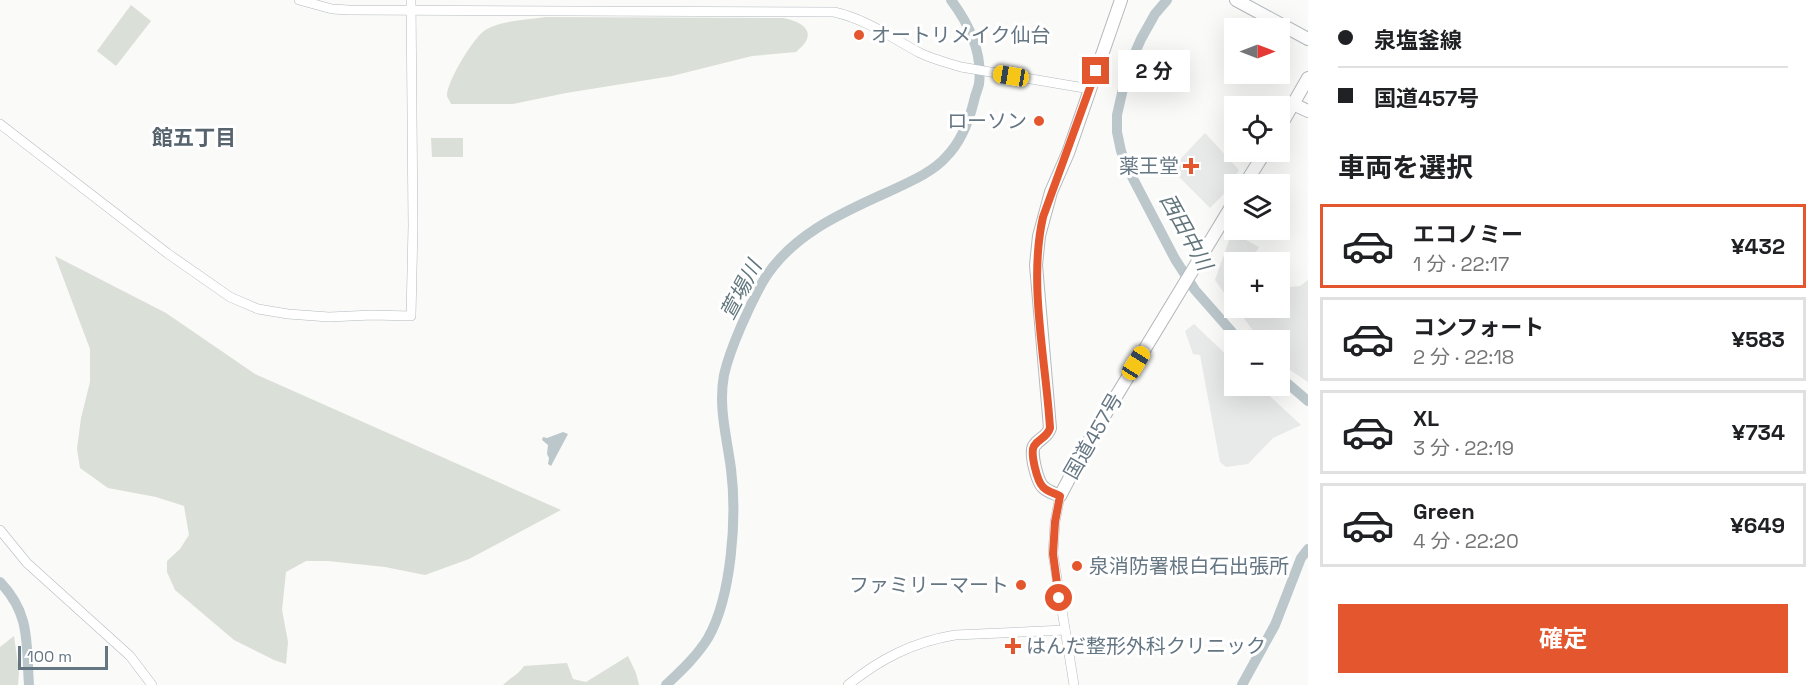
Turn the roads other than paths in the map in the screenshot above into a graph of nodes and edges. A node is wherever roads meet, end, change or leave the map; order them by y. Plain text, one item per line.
1 (299, 0) edge
2 (411, 0) edge
3 (654, 0) edge
4 (1121, 0) edge
5 (1236, 0) edge
6 (411, 11) junction
7 (654, 11) junction
8 (1308, 39) edge
9 (1308, 78) edge
10 (1090, 89) junction
11 (1293, 104) junction
12 (1290, 109) edge
13 (1308, 111) edge
14 (0, 124) edge
15 (1224, 218) edge
16 (1060, 496) junction
17 (0, 530) edge
18 (1065, 630) junction
19 (152, 685) edge
20 (848, 685) edge
21 (1074, 685) edge

1 - 6 street
2 - 6 street
3 - 7 street
4 - 10 highway, 国道457号
5 - 8 highway
6 - 7 street
6 - 14 street
7 - 10 street
9 - 11 highway
10 - 16 highway, 国道457号
11 - 12 highway
11 - 13 highway
15 - 16 highway, 国道457号
16 - 18 street
17 - 19 street
18 - 20 street
18 - 21 street

